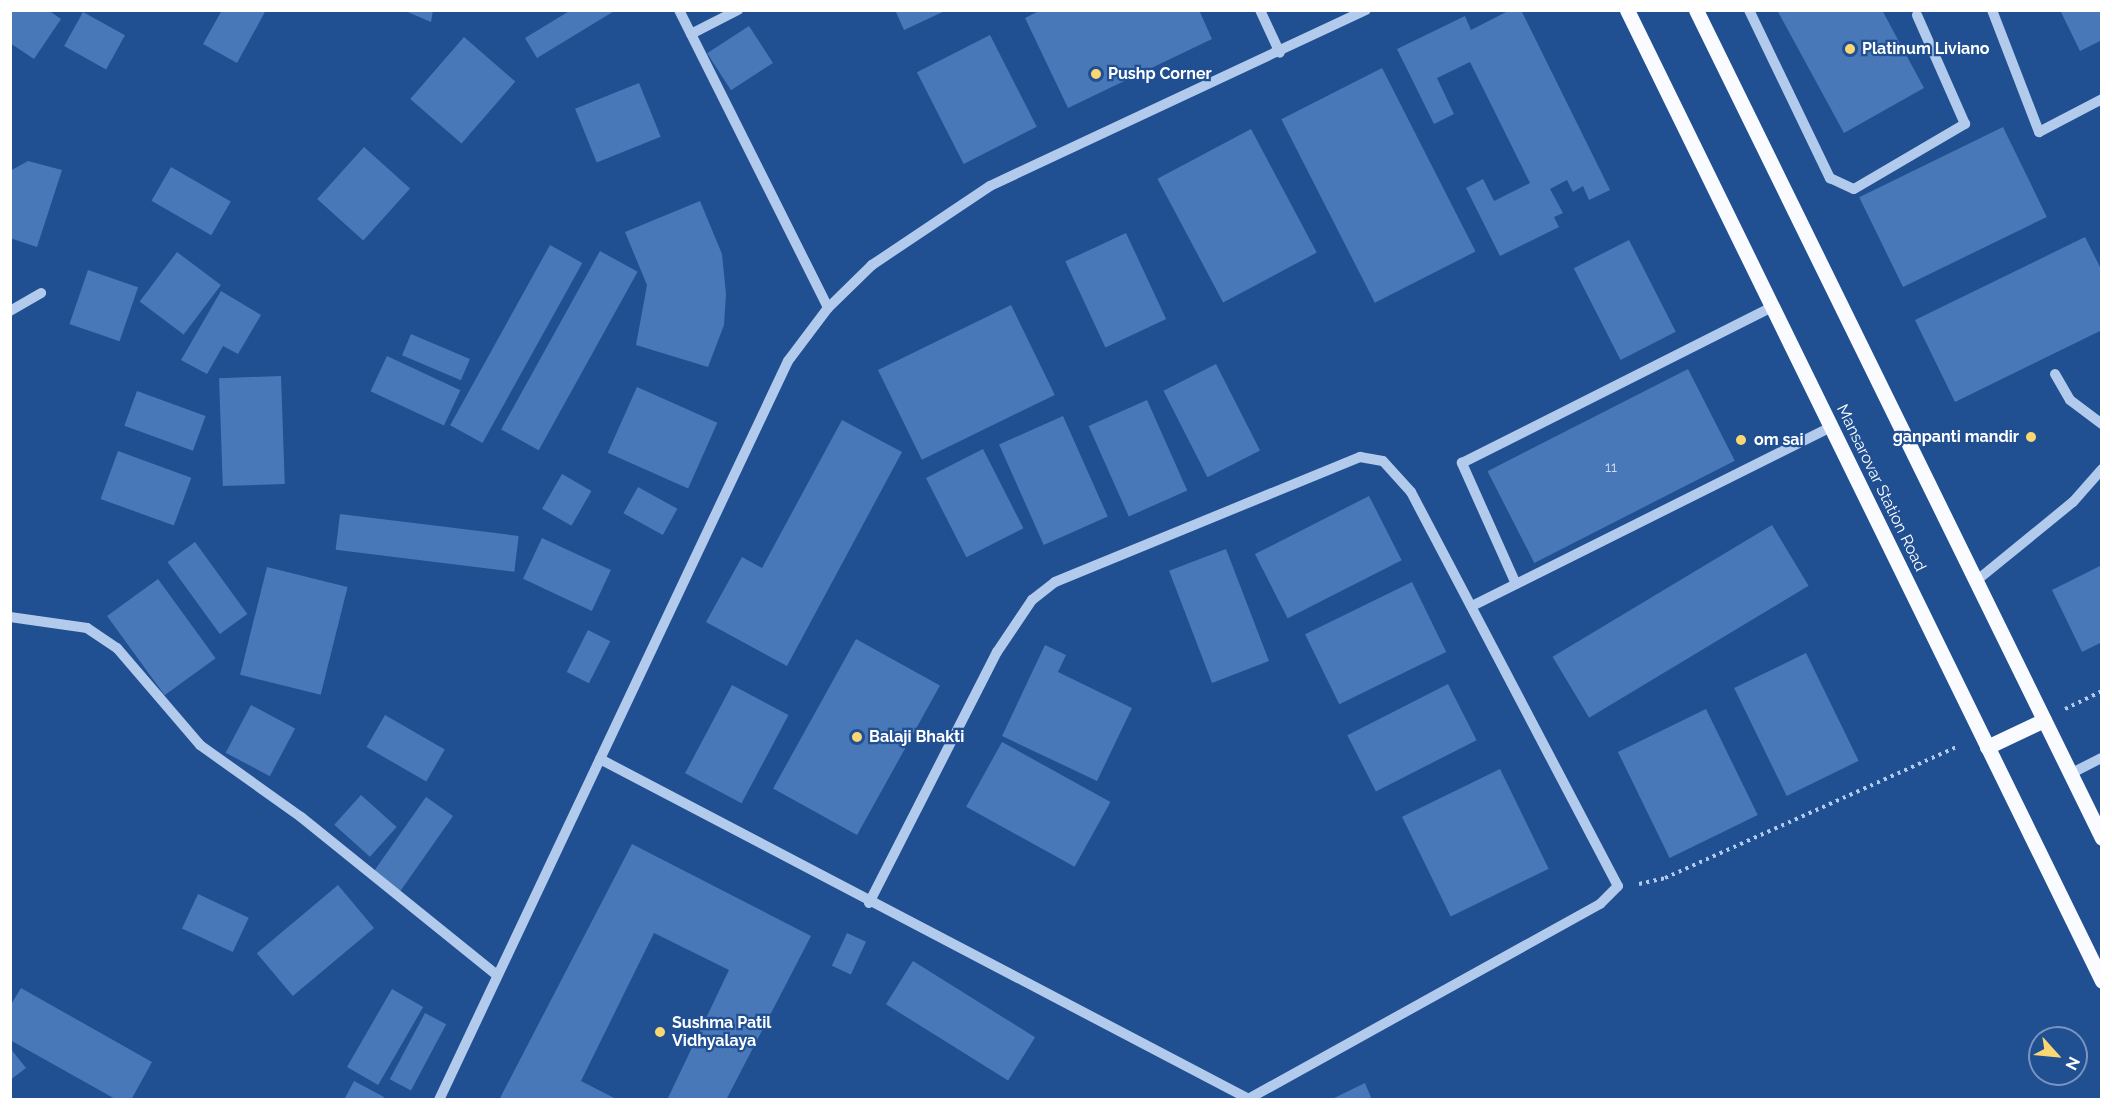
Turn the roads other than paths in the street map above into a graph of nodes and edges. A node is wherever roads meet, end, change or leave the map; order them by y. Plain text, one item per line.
1 (679, 10) edge
2 (738, 10) edge
3 (1260, 10) edge
4 (1366, 10) edge
5 (1627, 10) edge
6 (1696, 10) edge
7 (1749, 10) edge
8 (1992, 10) edge
9 (1917, 15) dead end
10 (691, 34) junction
11 (1280, 53) junction
12 (2102, 99) edge
13 (41, 293) dead end
14 (1772, 307) junction
15 (828, 308) junction
16 (10, 311) edge
17 (2055, 374) dead end
18 (2102, 424) edge
19 (1831, 428) junction
20 (2102, 469) edge
21 (1976, 581) junction
22 (1516, 584) junction
23 (1472, 606) junction
24 (10, 617) edge
25 (2044, 720) junction
26 (1984, 741) junction
27 (2102, 758) edge
28 (600, 759) junction
29 (2070, 774) junction
30 (2102, 838) edge
31 (869, 903) junction
32 (497, 975) junction
33 (2102, 981) edge
34 (1251, 1099) edge
35 (439, 1100) edge

1 - 10 street
2 - 10 street
3 - 11 street
4 - 11 street
5 - 14 main road, Mansarovar Station Road
6 - 21 main road
7 - 9 street
8 - 12 street
10 - 15 street
11 - 15 street
13 - 16 street
14 - 19 main road, Mansarovar Station Road
14 - 22 street
15 - 28 street
17 - 18 street
19 - 22 street
19 - 26 main road, Mansarovar Station Road
20 - 21 street
21 - 25 main road
22 - 23 street
23 - 31 street
23 - 34 street
24 - 32 street
25 - 26 main road
25 - 29 main road
26 - 33 main road, Mansarovar Station Road
27 - 29 street
28 - 31 street
28 - 32 street
29 - 30 main road
31 - 34 street
32 - 35 street

